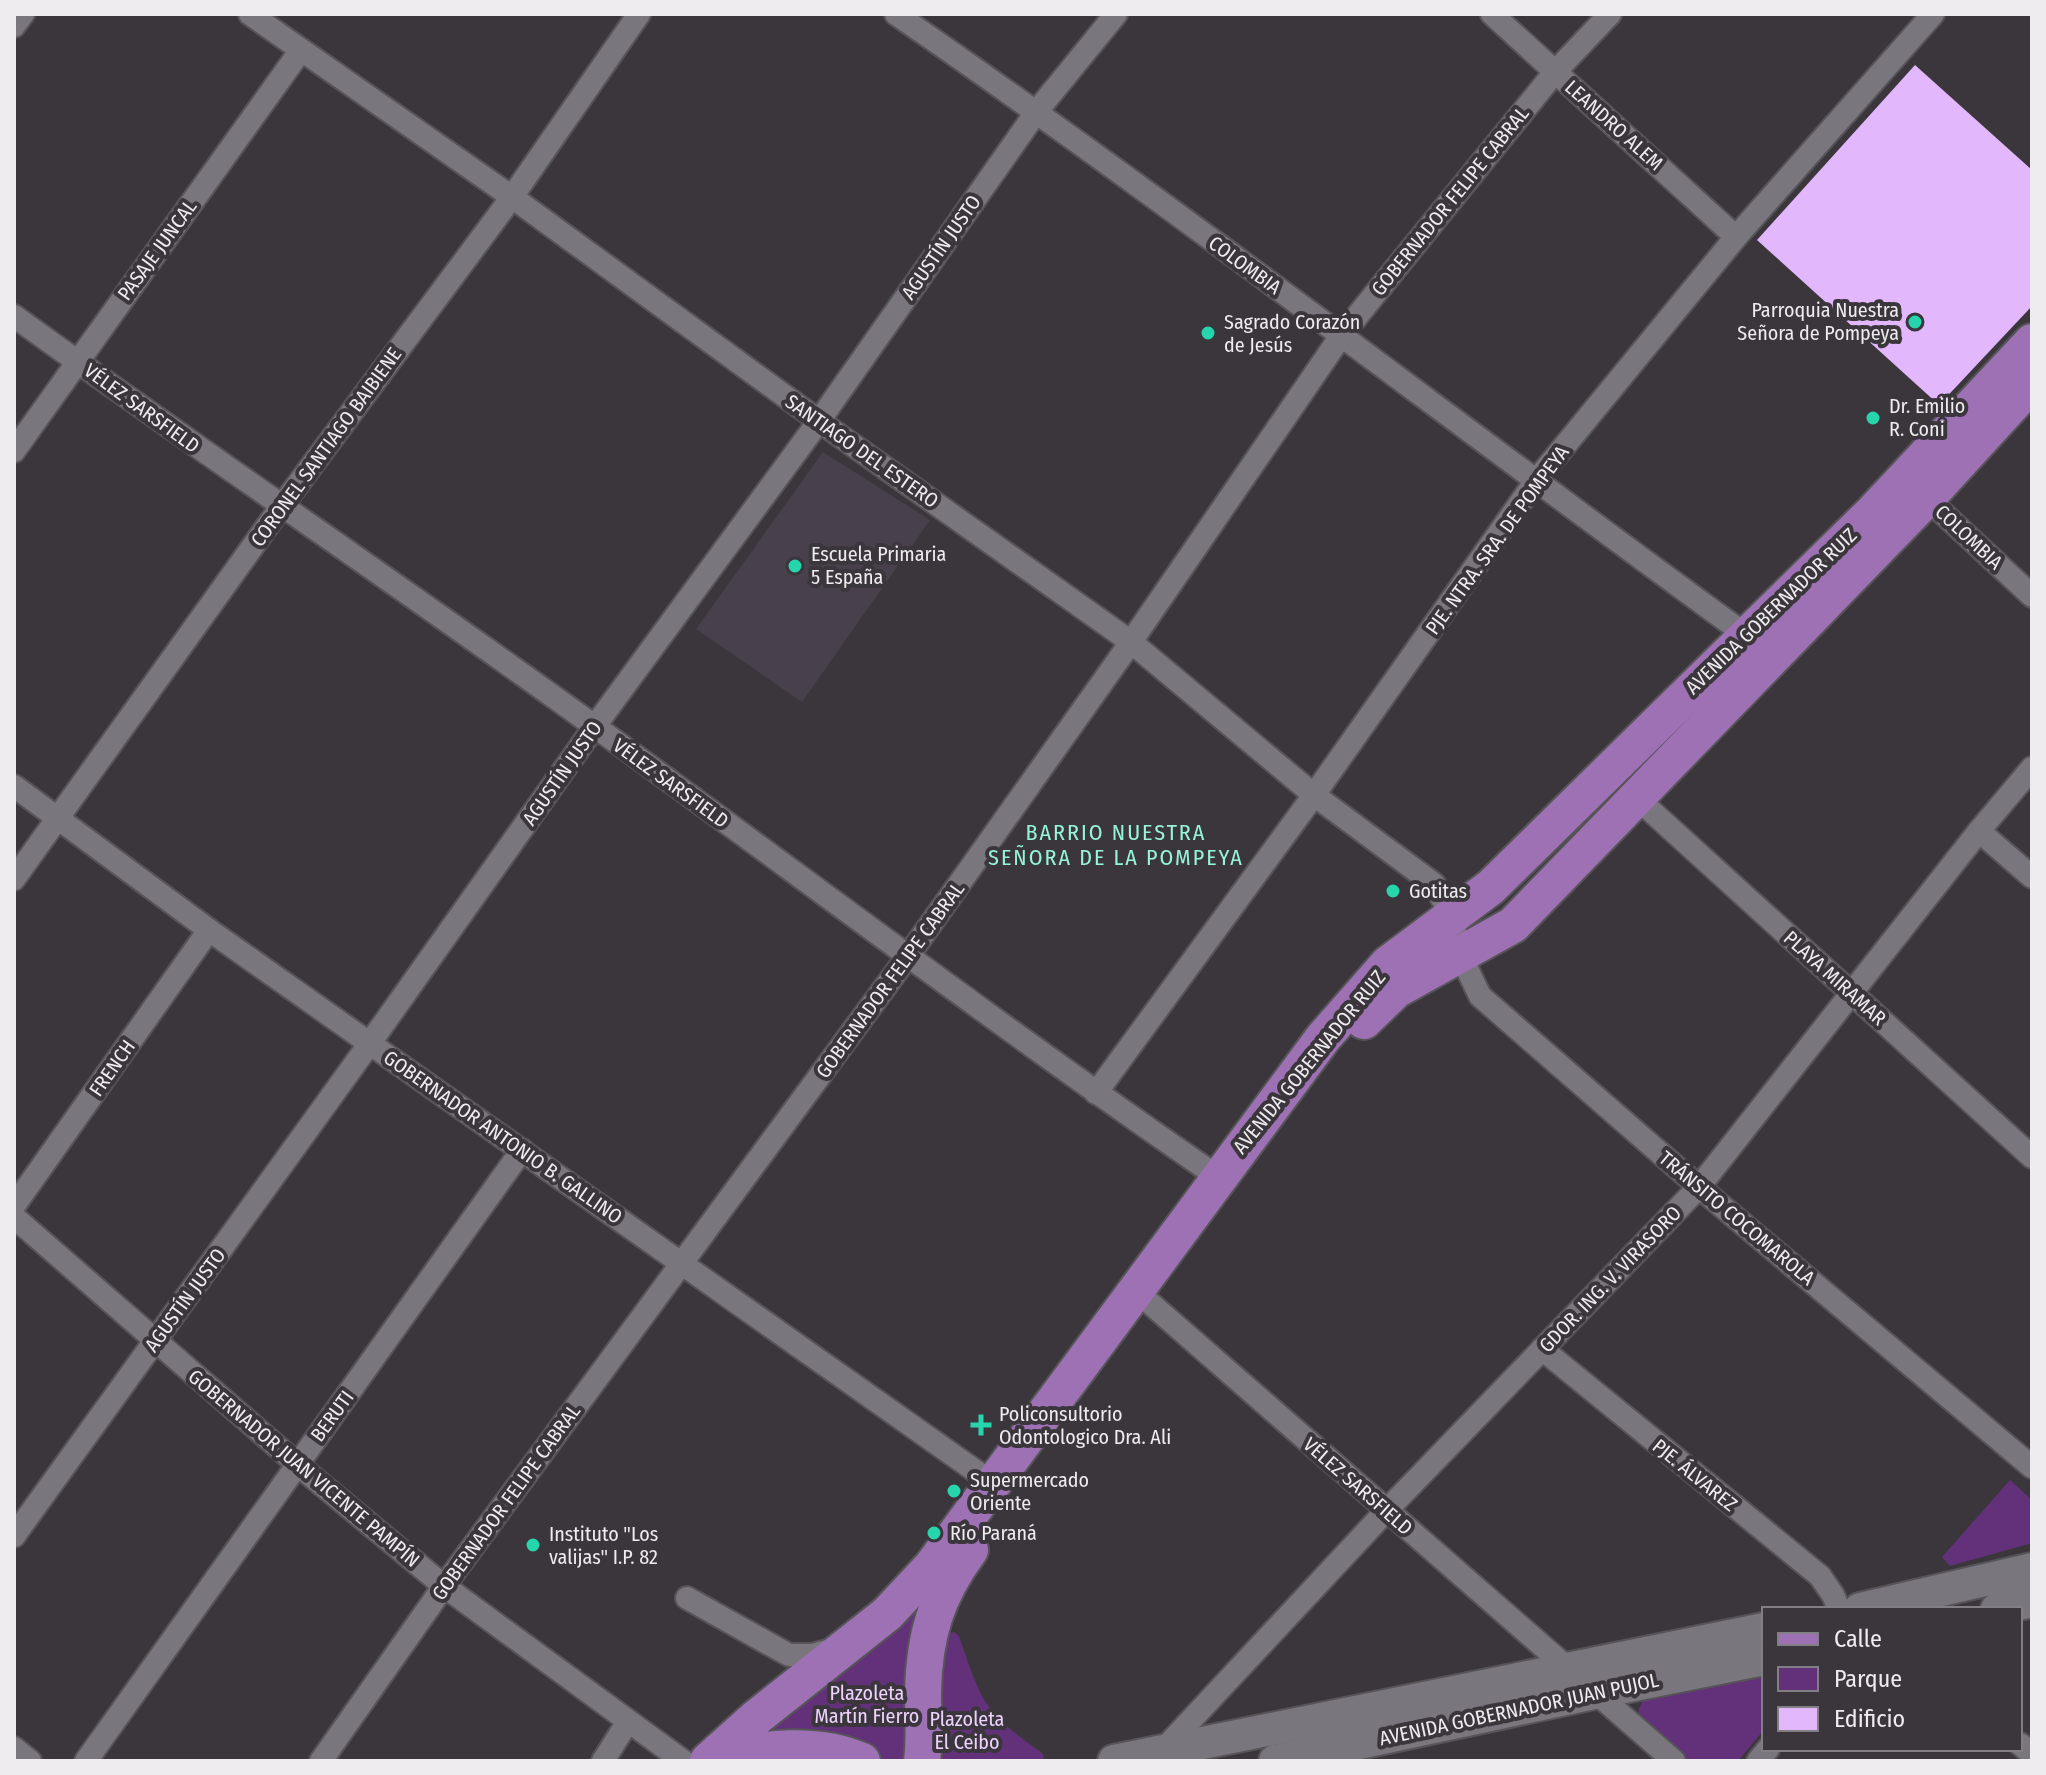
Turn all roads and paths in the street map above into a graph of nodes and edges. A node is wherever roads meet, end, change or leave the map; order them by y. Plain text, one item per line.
1 (23, 14) edge
2 (250, 14) edge
3 (639, 14) edge
4 (896, 14) edge
5 (1116, 14) edge
6 (1492, 14) edge
7 (1610, 14) edge
8 (1933, 14) edge
9 (14, 26) edge
10 (301, 50) junction
11 (1555, 72) junction
12 (1037, 111) junction
13 (512, 197) junction
14 (1736, 237) junction
15 (14, 316) edge
16 (1341, 336) junction
17 (2032, 342) edge
18 (77, 361) junction
19 (2032, 383) edge
20 (819, 421) junction
21 (14, 451) edge
22 (1535, 482) junction
23 (1916, 488) junction
24 (281, 507) junction
25 (2032, 596) edge
26 (1746, 635) junction
27 (1131, 642) junction
28 (595, 726) junction
29 (2032, 768) edge
30 (14, 786) edge
31 (1314, 795) junction
32 (1638, 799) junction
33 (59, 817) junction
34 (1979, 831) junction
35 (2032, 877) edge
36 (14, 879) edge
37 (1451, 915) junction
38 (209, 930) junction
39 (1460, 954) junction
40 (908, 956) junction
41 (1852, 993) junction
42 (370, 1043) junction
43 (1096, 1093) junction
44 (522, 1150) junction
45 (2032, 1157) edge
46 (1251, 1164) junction
47 (1218, 1177) junction
48 (1699, 1187) junction
49 (14, 1206) edge
50 (14, 1217) edge
51 (682, 1264) junction
52 (1150, 1303) junction
53 (155, 1341) junction
54 (1542, 1349) junction
55 (297, 1464) junction
56 (2032, 1467) edge
57 (994, 1484) junction
58 (1386, 1511) junction
59 (14, 1536) edge
60 (2032, 1569) edge
61 (444, 1586) junction
62 (687, 1598) dead end
63 (2032, 1601) edge
64 (1838, 1607) edge
65 (1869, 1607) edge
66 (2006, 1607) edge
67 (1762, 1629) edge
68 (851, 1644) junction
69 (1762, 1659) edge
70 (1565, 1668) junction
71 (1592, 1691) junction
72 (627, 1723) junction
73 (14, 1748) edge
74 (1157, 1757) edge
75 (30, 1761) edge
76 (86, 1761) edge
77 (321, 1761) edge
78 (603, 1761) edge
79 (683, 1761) edge
80 (708, 1761) edge
81 (714, 1761) edge
82 (862, 1761) edge
83 (922, 1761) edge
84 (1114, 1761) edge
85 (1275, 1761) edge
86 (1674, 1761) edge

1 - 9 street
2 - 10 street, SANTIAGO DEL ESTERO
3 - 13 street, CORONEL SANTIAGO BAIBIENE
4 - 12 street, COLOMBIA
5 - 12 street, AGUSTÍN JUSTO
6 - 11 street, LEANDRO ALEM
7 - 11 street, GOBERNADOR FELIPE CABRAL
8 - 14 street, PJE. NTRA. SRA. DE POMPEYA
10 - 13 street, SANTIAGO DEL ESTERO
10 - 18 street, PASAJE JUNCAL
11 - 14 street, LEANDRO ALEM
11 - 16 street, GOBERNADOR FELIPE CABRAL
12 - 16 street, COLOMBIA
12 - 20 street, AGUSTÍN JUSTO
13 - 20 street, SANTIAGO DEL ESTERO
13 - 24 street, CORONEL SANTIAGO BAIBIENE
14 - 22 street, PJE. NTRA. SRA. DE POMPEYA
15 - 18 street, VÉLEZ SARSFIELD
16 - 22 street, COLOMBIA
16 - 27 street, GOBERNADOR FELIPE CABRAL
17 - 23 main road, AVENIDA GOBERNADOR RUIZ
18 - 21 street, PASAJE JUNCAL
18 - 24 street, VÉLEZ SARSFIELD
19 - 23 main road, AVENIDA GOBERNADOR RUIZ
20 - 27 street, SANTIAGO DEL ESTERO
20 - 28 street, AGUSTÍN JUSTO
22 - 26 street, COLOMBIA
22 - 31 street, PJE. NTRA. SRA. DE POMPEYA
23 - 25 street, COLOMBIA
23 - 26 main road, AVENIDA GOBERNADOR RUIZ
23 - 32 main road, AVENIDA GOBERNADOR RUIZ
24 - 28 street, VÉLEZ SARSFIELD
24 - 33 street, CORONEL SANTIAGO BAIBIENE
26 - 37 main road, AVENIDA GOBERNADOR RUIZ
27 - 31 street, SANTIAGO DEL ESTERO
27 - 40 street, GOBERNADOR FELIPE CABRAL
28 - 40 street, VÉLEZ SARSFIELD
28 - 42 street, AGUSTÍN JUSTO
29 - 34 street, GDOR. ING. V. VIRASORO
30 - 33 street, GOBERNADOR ANTONIO B. GALLINO
31 - 37 street, SANTIAGO DEL ESTERO
31 - 43 street, PJE. NTRA. SRA. DE POMPEYA
32 - 39 main road, AVENIDA GOBERNADOR RUIZ
32 - 41 street, PLAYA MIRAMAR
33 - 36 street, CORONEL SANTIAGO BAIBIENE
33 - 38 street, GOBERNADOR ANTONIO B. GALLINO
34 - 35 street
34 - 41 street, GDOR. ING. V. VIRASORO
37 - 39 street, TRÁNSITO COCOMAROLA
37 - 47 main road, AVENIDA GOBERNADOR RUIZ
38 - 42 street, GOBERNADOR ANTONIO B. GALLINO
38 - 49 street, FRENCH
39 - 46 main road, AVENIDA GOBERNADOR RUIZ
39 - 48 street, TRÁNSITO COCOMAROLA
40 - 43 street, VÉLEZ SARSFIELD
40 - 51 street, GOBERNADOR FELIPE CABRAL
41 - 45 street, PLAYA MIRAMAR
41 - 48 street, GDOR. ING. V. VIRASORO
42 - 44 street, GOBERNADOR ANTONIO B. GALLINO
42 - 53 street, AGUSTÍN JUSTO
43 - 47 street, VÉLEZ SARSFIELD
44 - 51 street, GOBERNADOR ANTONIO B. GALLINO
44 - 55 street, BERUTI
46 - 47 street
46 - 52 main road, AVENIDA GOBERNADOR RUIZ
47 - 57 main road, AVENIDA GOBERNADOR RUIZ
48 - 54 street, GDOR. ING. V. VIRASORO
48 - 56 street, TRÁNSITO COCOMAROLA
50 - 53 street, GOBERNADOR JUAN VICENTE PAMPÍN
51 - 57 street, GOBERNADOR ANTONIO B. GALLINO
51 - 61 street, GOBERNADOR FELIPE CABRAL
52 - 58 street, VÉLEZ SARSFIELD
52 - 83 main road, AVENIDA GOBERNADOR RUIZ
53 - 55 street, GOBERNADOR JUAN VICENTE PAMPÍN
53 - 59 street, AGUSTÍN JUSTO
54 - 58 street, GDOR. ING. V. VIRASORO
54 - 64 street, PJE. ÁLVAREZ
55 - 61 street, GOBERNADOR JUAN VICENTE PAMPÍN
55 - 76 street, BERUTI
57 - 68 main road, AVENIDA GOBERNADOR RUIZ
58 - 70 street, VÉLEZ SARSFIELD
58 - 74 street, GDOR. ING. V. VIRASORO
60 - 65 main road
61 - 72 street, GOBERNADOR JUAN VICENTE PAMPÍN
61 - 77 street, GOBERNADOR FELIPE CABRAL
62 - 68 street
63 - 66 main road
67 - 70 main road, AVENIDA GOBERNADOR JUAN PUJOL
68 - 80 main road, AVENIDA GOBERNADOR RUIZ
69 - 71 main road, AVENIDA GOBERNADOR JUAN PUJOL
70 - 71 street, AVENIDA GOBERNADOR JUAN PUJOL
70 - 74 main road, AVENIDA GOBERNADOR JUAN PUJOL
71 - 85 main road, AVENIDA GOBERNADOR JUAN PUJOL
71 - 86 street
72 - 78 street
72 - 79 street, GOBERNADOR JUAN VICENTE PAMPÍN
73 - 75 street
74 - 84 main road, AVENIDA GOBERNADOR JUAN PUJOL
81 - 82 main road

